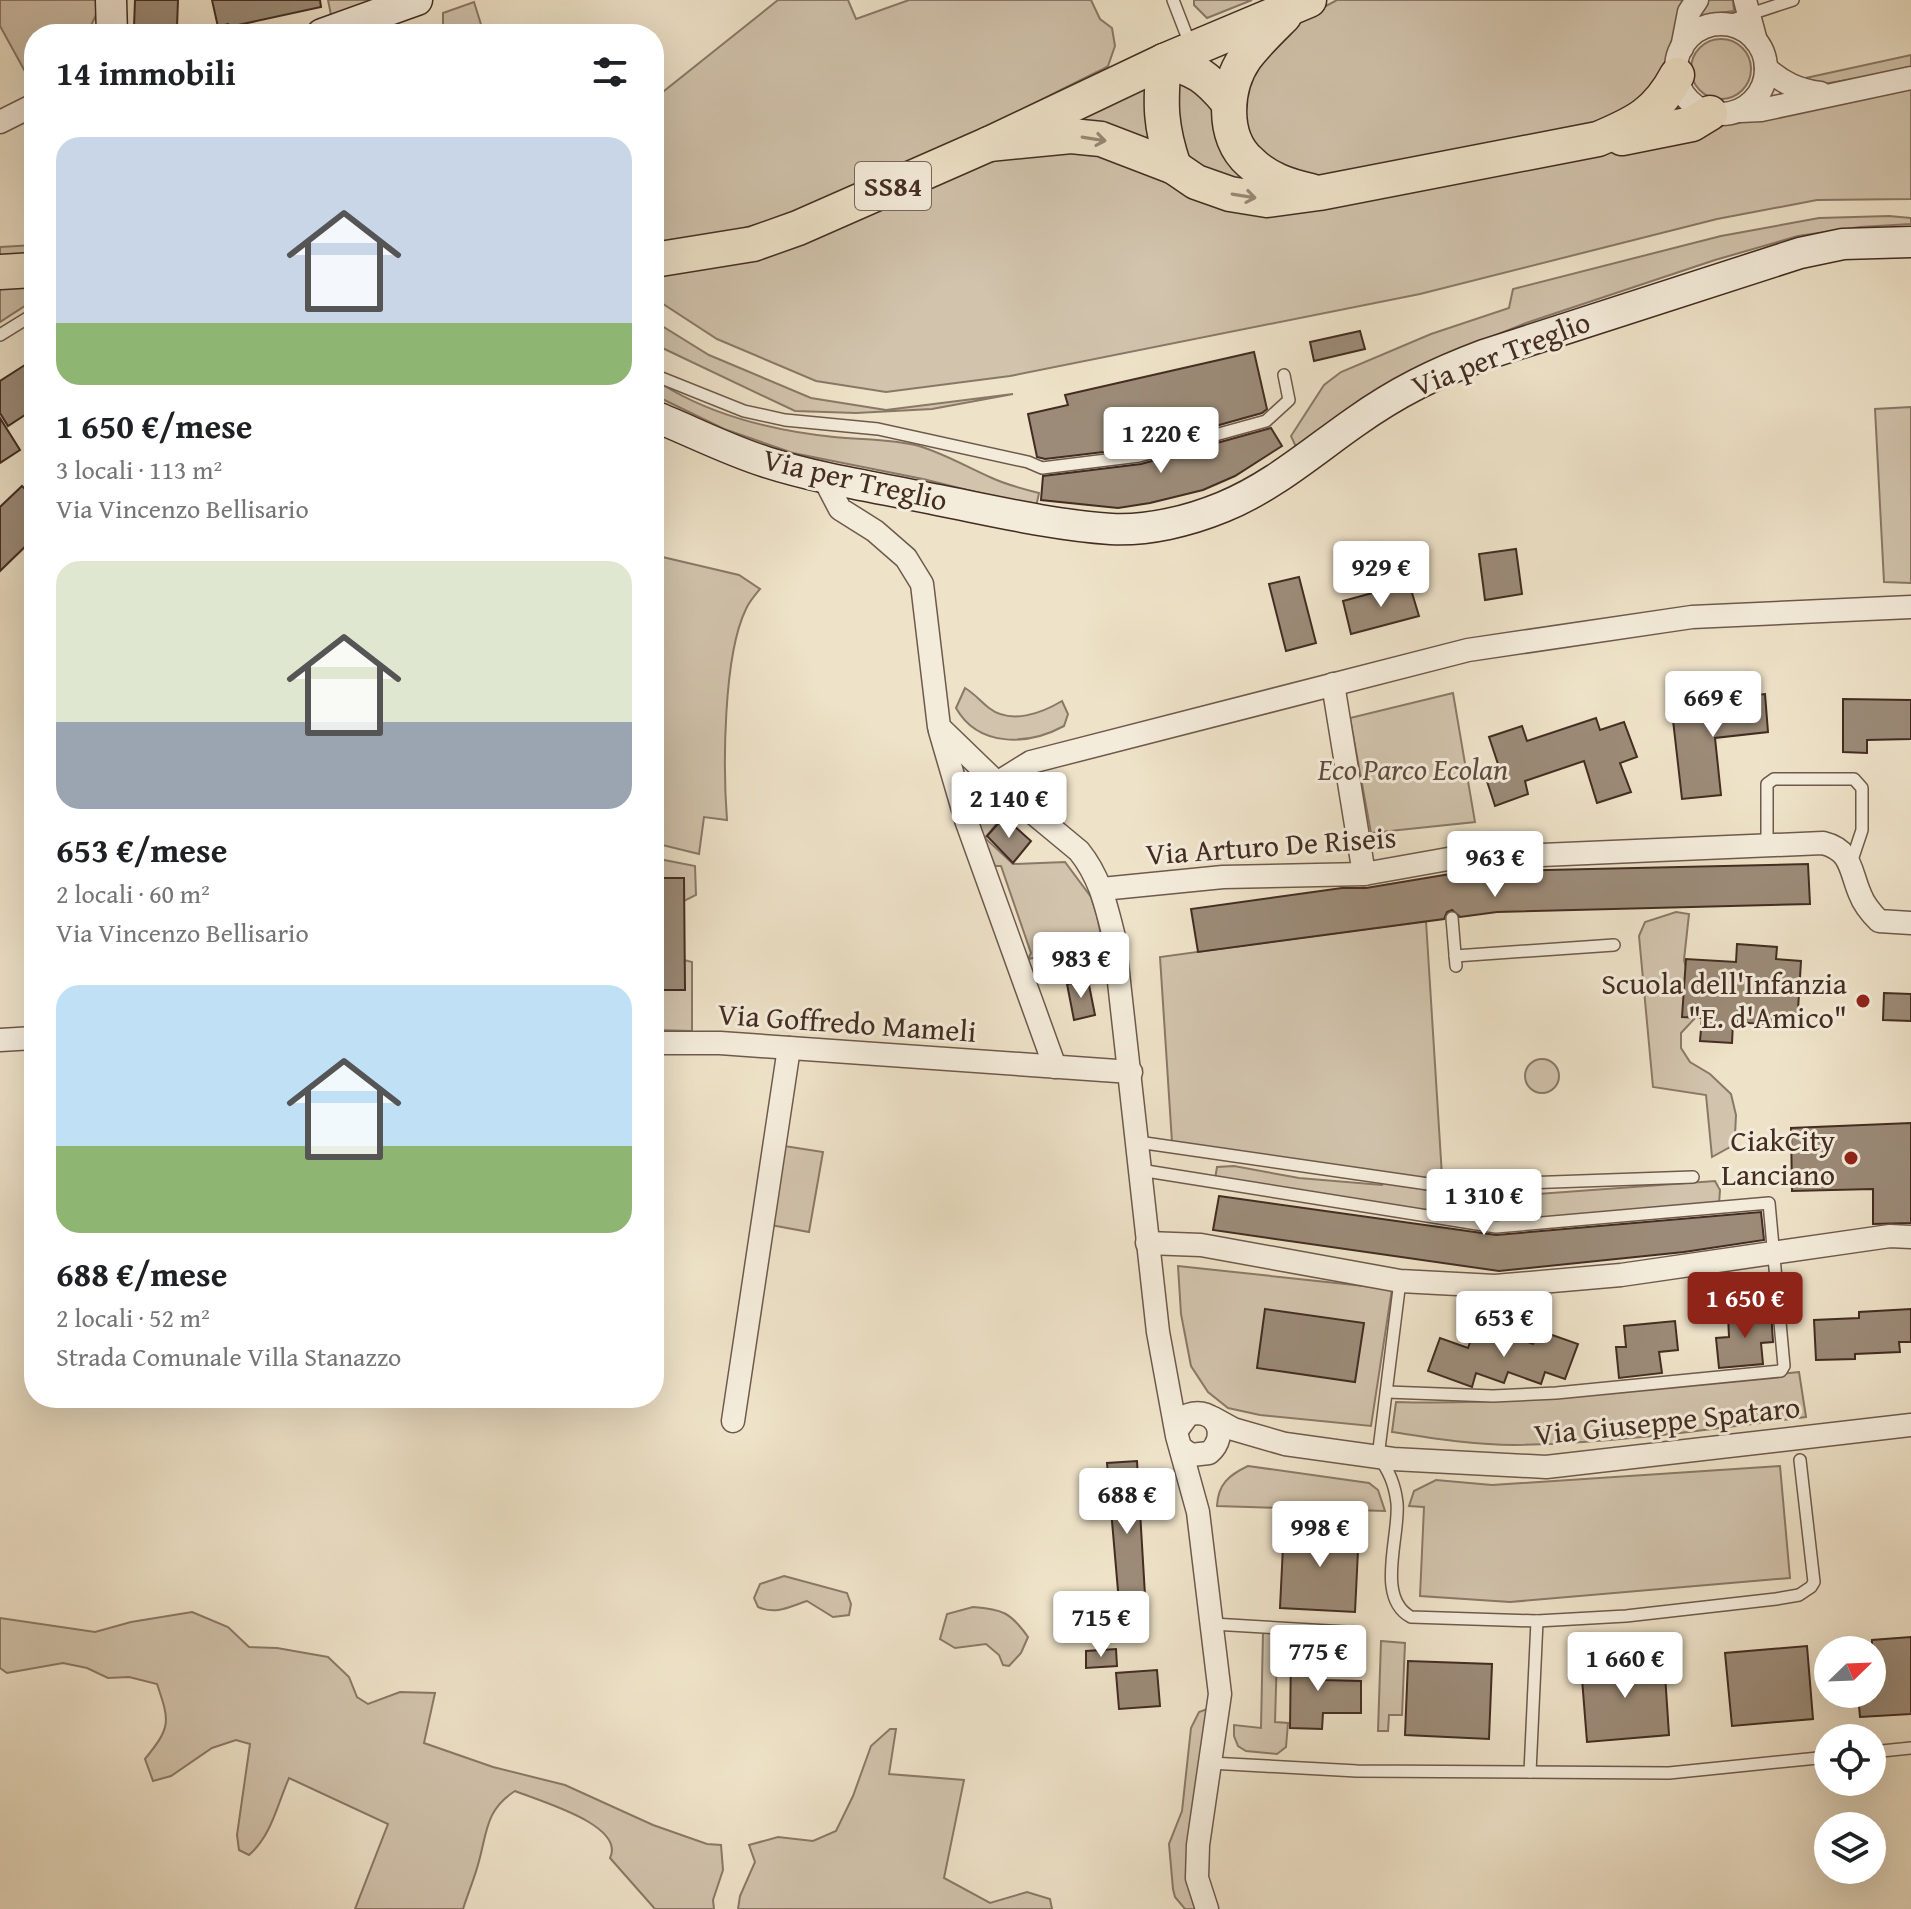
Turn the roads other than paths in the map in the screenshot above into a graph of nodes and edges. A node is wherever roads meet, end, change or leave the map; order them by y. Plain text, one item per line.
1 (111, 0) edge
2 (417, 0) edge
3 (1173, 0) edge
4 (1697, 0) edge
5 (1790, 1) edge
6 (1301, 3) edge
7 (1747, 7) edge
8 (112, 24) edge
9 (352, 24) edge
10 (1717, 25) junction
11 (1761, 53) junction
12 (1178, 55) junction
13 (1679, 62) junction
14 (1911, 78) edge
15 (1829, 95) junction
16 (1228, 102) junction
17 (24, 110) edge
18 (1723, 112) junction
19 (0, 122) edge
20 (1598, 139) junction
21 (989, 144) junction
22 (1174, 167) junction
23 (1319, 193) junction
24 (1911, 242) edge
25 (664, 258) edge
26 (24, 271) edge
27 (0, 272) edge
28 (24, 320) edge
29 (0, 335) edge
30 (1284, 375) dead end
31 (664, 379) edge
32 (664, 420) edge
33 (830, 478) junction
34 (1911, 607) edge
35 (1333, 684) junction
36 (939, 727) junction
37 (997, 783) junction
38 (1767, 846) junction
39 (1851, 863) junction
40 (1364, 874) junction
41 (1102, 889) junction
42 (1452, 918) dead end
43 (1911, 923) edge
44 (1614, 945) dead end
45 (24, 1039) edge
46 (0, 1040) edge
47 (664, 1043) edge
48 (789, 1048) junction
49 (1055, 1067) junction
50 (1131, 1072) junction
51 (1138, 1142) junction
52 (1140, 1170) junction
53 (1693, 1177) dead end
54 (1911, 1237) edge
55 (1147, 1243) junction
56 (1774, 1253) junction
57 (1400, 1281) junction
58 (1163, 1361) junction
59 (1387, 1392) junction
60 (1210, 1416) junction
61 (733, 1421) dead end
62 (1911, 1425) edge
63 (1179, 1439) junction
64 (1285, 1444) junction
65 (1211, 1452) junction
66 (1378, 1457) junction
67 (1800, 1460) dead end
68 (1198, 1512) junction
69 (1537, 1621) junction
70 (1213, 1624) junction
71 (1346, 1632) dead end
72 (1911, 1748) edge
73 (1886, 1751) edge
74 (1814, 1758) edge
75 (1210, 1763) junction
76 (1530, 1772) junction
77 (1207, 1909) edge

1 - 8 main road
2 - 9 main road
3 - 12 lane
4 - 13 street
5 - 7 lane
5 - 11 lane
6 - 12 main road, SS84
6 - 16 main road
7 - 10 lane
7 - 11 street
10 - 11 street
10 - 13 street
11 - 15 street
11 - 18 street
12 - 16 main road
12 - 21 main road, SS84
12 - 22 main road
13 - 18 street
13 - 20 main road
14 - 15 street
15 - 18 street
16 - 23 main road
17 - 19 street
18 - 20 main road
20 - 23 main road
21 -> 22 main road
21 - 25 main road, SS84
22 -> 23 main road
24 - 33 main road, Via per Treglio
26 - 27 main road
28 - 29 lane
30 - 31 lane
32 - 33 main road, Via per Treglio
33 - 36 street
34 - 35 street
35 - 37 street
35 - 40 street
36 - 37 street
36 - 49 street
37 - 41 street
38 - 39 street, Via Arturo De Riseis
38 - 39 lane
38 - 40 street, Via Arturo De Riseis
39 - 43 street
40 - 41 street, Via Arturo De Riseis
41 - 50 street
42 - 44 lane
45 - 46 street
47 - 48 street, Via Goffredo Mameli
48 - 49 street, Via Goffredo Mameli
48 - 61 street
49 - 50 street, Via Goffredo Mameli
50 - 51 street
51 - 52 street
51 - 53 lane
52 - 55 street
52 - 56 lane
54 - 56 street
55 - 57 street
55 - 58 street
56 - 57 street
56 - 59 lane
57 - 59 lane
58 - 60 street
58 - 63 street
59 - 66 lane
60 - 63 street
60 - 64 street, Via Giuseppe Spataro
60 - 65 street
62 - 66 street, Via Giuseppe Spataro
63 - 65 street
63 - 68 street
64 - 65 street, Via Giuseppe Spataro
64 - 66 street, Via Giuseppe Spataro
65 - 68 street
66 - 69 lane
67 - 69 lane
68 - 70 street
69 - 76 lane
70 - 71 lane
70 - 75 street
72 - 73 lane
74 - 76 lane
75 - 76 lane
75 - 77 street

